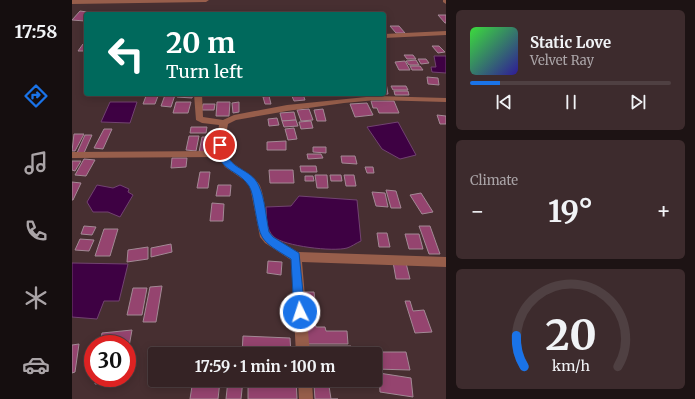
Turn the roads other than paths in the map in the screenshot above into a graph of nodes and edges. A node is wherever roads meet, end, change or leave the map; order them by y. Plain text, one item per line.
1 (206, 0) edge
2 (72, 2) edge
3 (446, 32) edge
4 (386, 36) edge
5 (198, 96) edge
6 (375, 96) edge
7 (446, 100) edge
8 (224, 123) junction
9 (221, 154) junction
10 (72, 155) edge
11 (296, 257) junction
12 (446, 262) edge
13 (302, 347) edge
14 (305, 387) edge
15 (306, 399) edge

1 - 2 street
3 - 4 street
5 - 8 street
6 - 7 street
6 - 8 street
8 - 9 street
9 - 10 street
9 - 11 street
11 - 12 street
11 - 13 street
14 - 15 street

